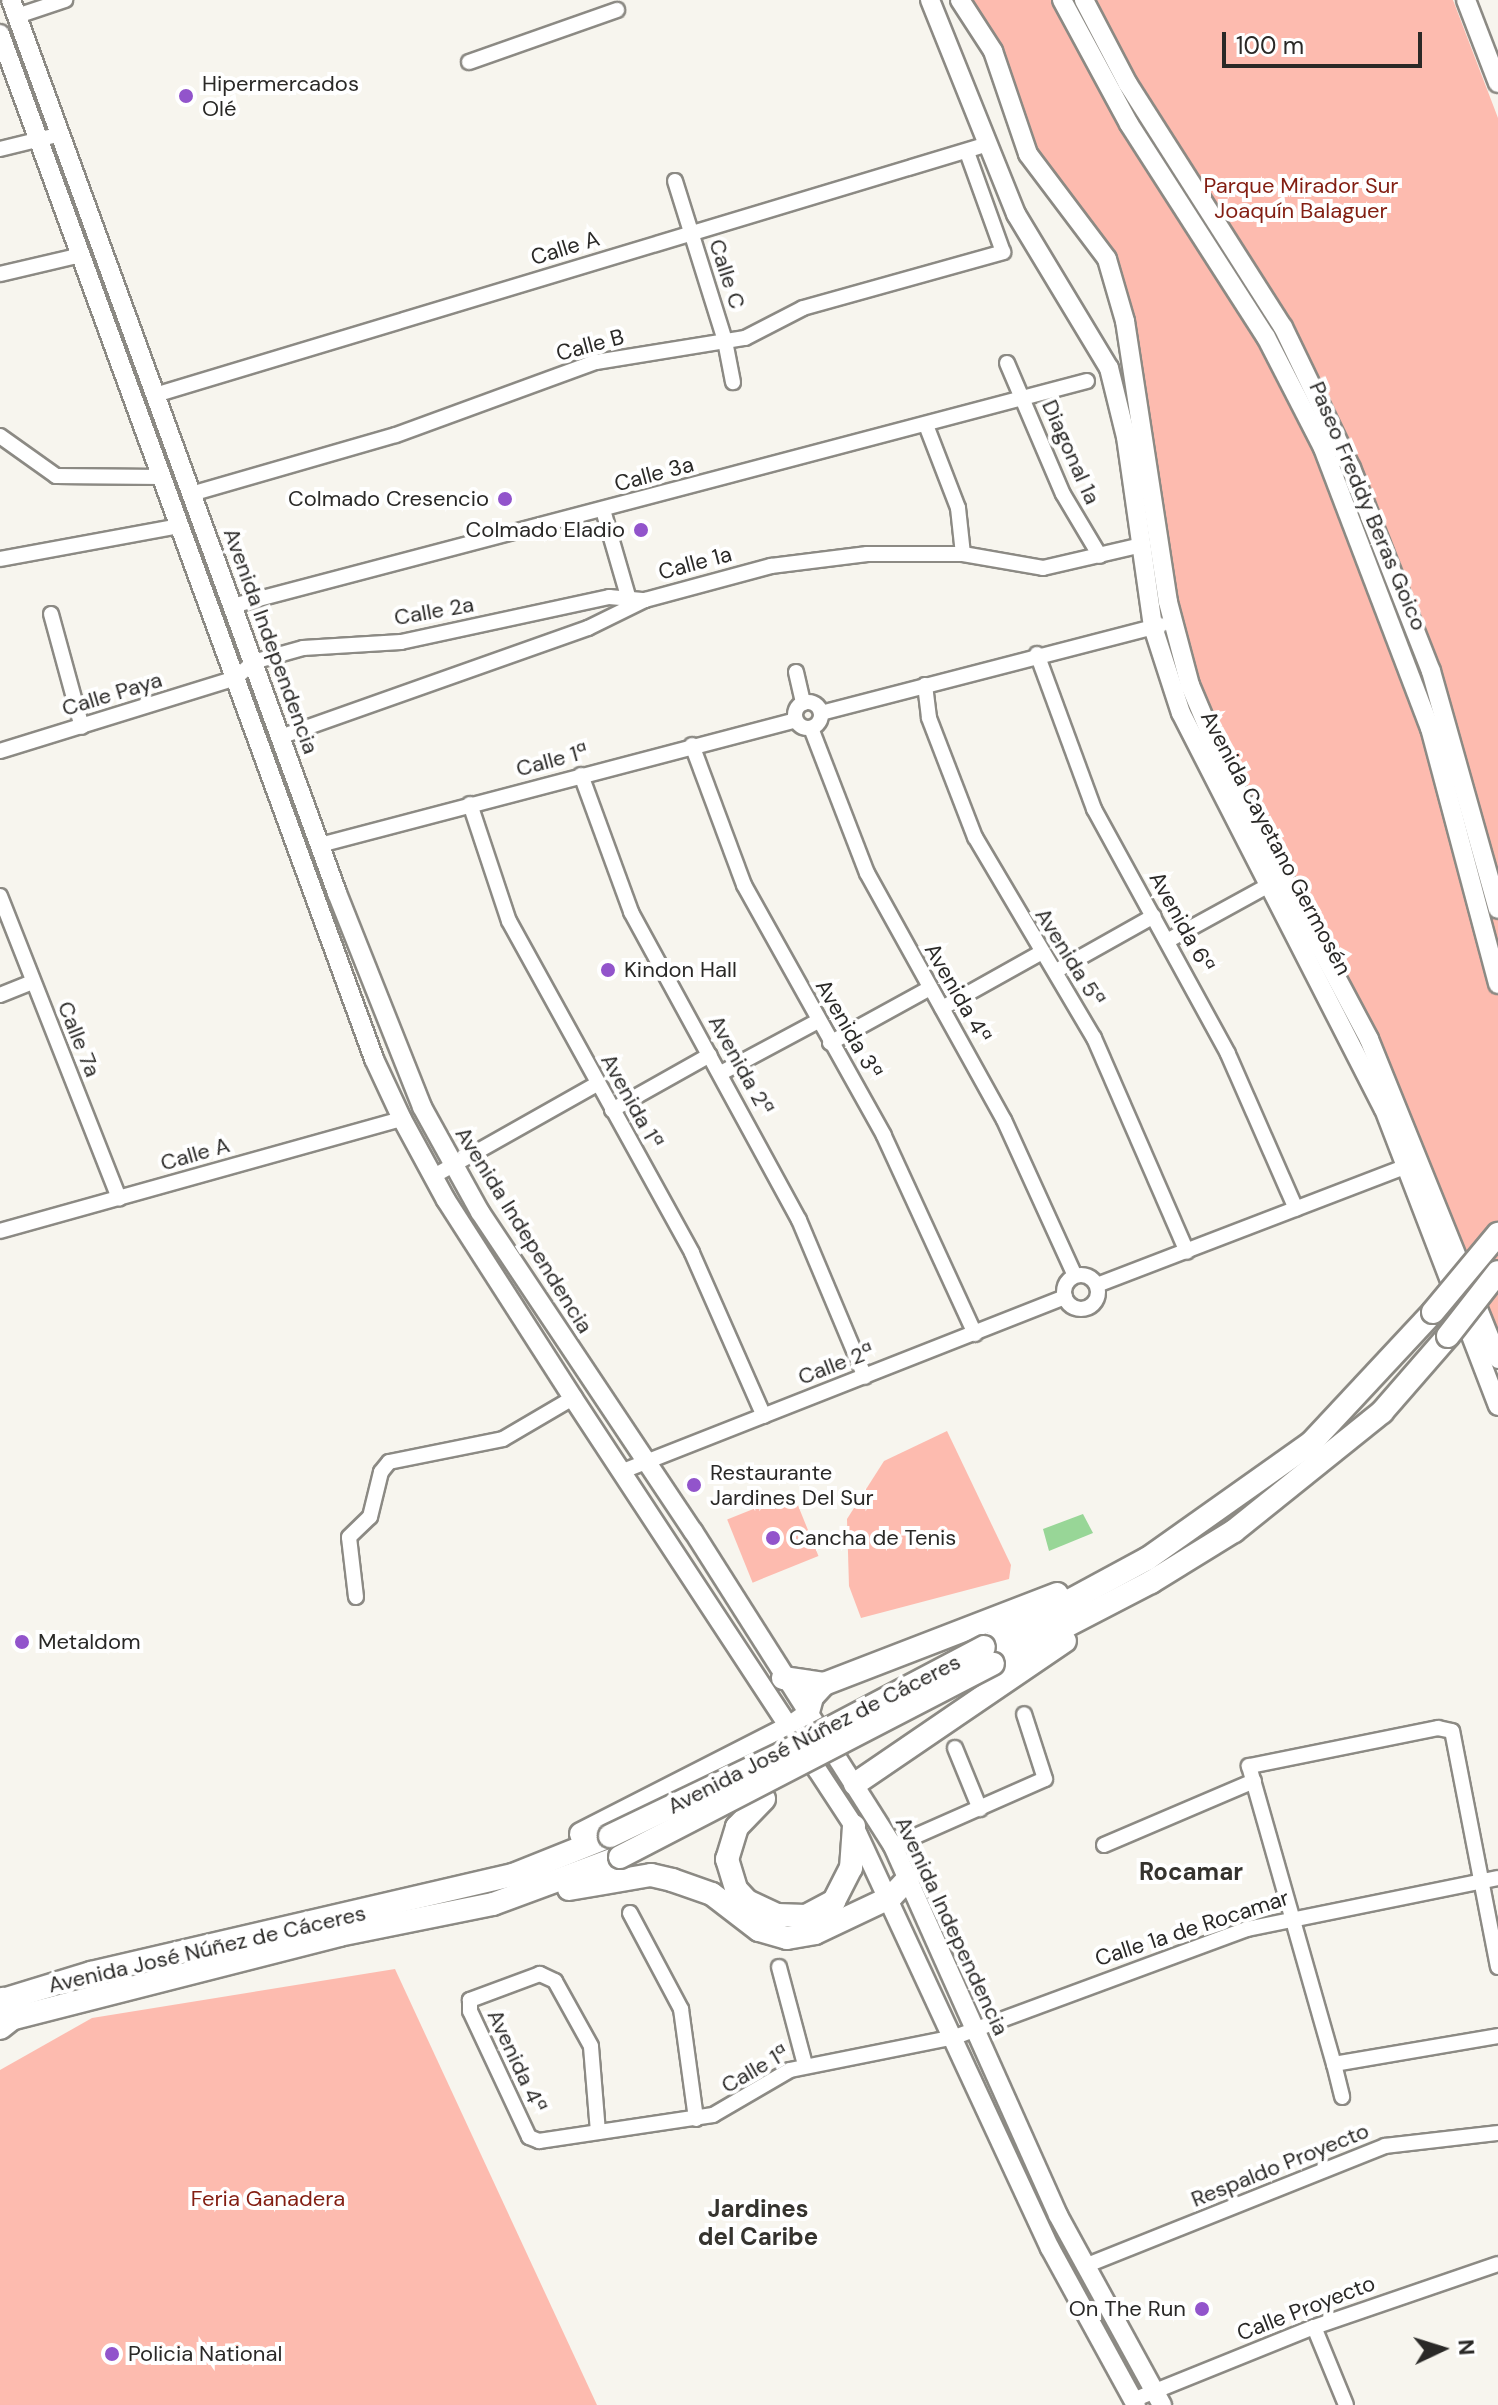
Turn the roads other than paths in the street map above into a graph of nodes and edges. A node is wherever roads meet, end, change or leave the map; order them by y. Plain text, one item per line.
1 (65, 0) edge
2 (930, 0) edge
3 (960, 0) edge
4 (1062, 0) edge
5 (1084, 0) edge
6 (1466, 0) edge
7 (14, 8) edge
8 (617, 10) dead end
9 (0, 34) edge
10 (469, 62) dead end
11 (6, 65) edge
12 (1498, 83) edge
13 (61, 134) junction
14 (39, 139) junction
15 (988, 144) junction
16 (0, 149) edge
17 (967, 152) junction
18 (675, 181) dead end
19 (691, 232) junction
20 (81, 255) junction
21 (0, 274) edge
22 (124, 311) junction
23 (105, 318) junction
24 (725, 341) junction
25 (1007, 363) dead end
26 (1087, 381) dead end
27 (733, 382) dead end
28 (155, 395) junction
29 (1023, 399) junction
30 (166, 424) junction
31 (926, 425) junction
32 (146, 430) junction
33 (0, 436) edge
34 (162, 477) junction
35 (191, 494) junction
36 (603, 510) junction
37 (180, 526) junction
38 (1142, 545) junction
39 (963, 554) junction
40 (1100, 556) junction
41 (0, 559) edge
42 (628, 596) junction
43 (645, 600) junction
44 (232, 606) junction
45 (51, 614) dead end
46 (1173, 622) junction
47 (1153, 627) junction
48 (1037, 654) junction
49 (253, 662) junction
50 (796, 672) dead end
51 (236, 678) junction
52 (925, 685) junction
53 (803, 703) junction
54 (821, 713) junction
55 (795, 720) junction
56 (82, 727) junction
57 (811, 728) junction
58 (280, 737) junction
59 (692, 745) junction
60 (0, 751) edge
61 (581, 775) junction
62 (470, 804) junction
63 (320, 845) junction
64 (1276, 882) junction
65 (0, 896) edge
66 (1498, 909) edge
67 (1154, 916) junction
68 (1167, 941) junction
69 (1042, 952) junction
70 (1056, 971) junction
71 (32, 982) junction
72 (1498, 984) edge
73 (930, 988) junction
74 (0, 995) edge
75 (942, 1008) junction
76 (816, 1022) junction
77 (830, 1043) junction
78 (710, 1055) junction
79 (721, 1073) junction
80 (597, 1084) junction
81 (612, 1110) junction
82 (402, 1119) junction
83 (1414, 1163) junction
84 (453, 1165) junction
85 (432, 1177) junction
86 (119, 1198) junction
87 (1296, 1209) junction
88 (0, 1231) edge
89 (1498, 1234) edge
90 (1187, 1252) junction
91 (1498, 1272) edge
92 (1075, 1276) junction
93 (1097, 1285) junction
94 (1065, 1297) junction
95 (975, 1334) junction
96 (1498, 1359) edge
97 (865, 1377) junction
98 (573, 1398) junction
99 (1498, 1406) edge
100 (764, 1416) junction
101 (646, 1463) junction
102 (623, 1471) junction
103 (1147, 1559) junction
104 (724, 1582) junction
105 (1151, 1582) junction
106 (705, 1594) junction
107 (356, 1597) dead end
108 (988, 1656) junction
109 (783, 1678) junction
110 (824, 1684) junction
111 (912, 1709) junction
112 (1024, 1714) dead end
113 (799, 1722) junction
114 (955, 1748) dead end
115 (1254, 1781) junction
116 (855, 1784) junction
117 (980, 1809) junction
118 (854, 1826) junction
119 (1104, 1845) dead end
120 (893, 1846) junction
121 (1498, 1878) edge
122 (908, 1879) junction
123 (1481, 1881) junction
124 (483, 1882) junction
125 (891, 1897) junction
126 (493, 1904) junction
127 (630, 1913) dead end
128 (1296, 1916) junction
129 (779, 1967) dead end
130 (1498, 1967) edge
131 (2, 2012) edge
132 (975, 2030) junction
133 (1498, 2036) edge
134 (955, 2037) junction
135 (1334, 2064) junction
136 (805, 2065) junction
137 (1342, 2097) dead end
138 (696, 2119) junction
139 (598, 2132) junction
140 (1498, 2133) edge
141 (529, 2137) joint
142 (1040, 2173) junction
143 (1021, 2181) junction
144 (1498, 2264) edge
145 (1085, 2266) junction
146 (1314, 2327) junction
147 (1158, 2398) edge
148 (1135, 2403) edge
149 (1346, 2405) edge

1 - 7 street
2 - 15 main road, Avenida Cayetano Germosén
3 - 46 main road, Avenida Cayetano Germosén
4 - 72 main road, Paseo Freddy Beras Goico
5 - 66 main road, Paseo Freddy Beras Goico
6 - 12 main road
7 - 13 main road, Avenida Independencia
8 - 10 street
9 - 11 main road, Avenida Independencia
11 - 14 main road, Avenida Independencia
13 - 14 street
13 - 22 main road, Avenida Independencia
14 - 16 street
14 - 20 main road, Avenida Independencia
15 - 17 street, Calle A
15 - 38 main road, Avenida Cayetano Germosén
17 - 19 street, Calle A
17 - 24 street, Calle B
18 - 19 street, Calle C
19 - 24 street, Calle C
19 - 28 street, Calle A
20 - 21 street
20 - 23 main road, Avenida Independencia
22 - 23 main road
22 - 28 main road, Avenida Independencia
23 - 32 main road, Avenida Independencia
24 - 27 street, Calle C
24 - 35 street, Calle B
25 - 29 street, Diagonal 1a
26 - 29 street, Calle 3a
28 - 30 main road, Avenida Independencia
29 - 31 street, Calle 3a
29 - 40 street, Diagonal 1a
30 - 32 main road
30 - 35 main road, Avenida Independencia
31 - 36 street, Calle 3a
31 - 39 street
32 - 34 main road, Avenida Independencia
33 - 34 street
34 - 37 main road, Avenida Independencia
35 - 44 main road, Avenida Independencia
36 - 42 street
36 - 44 street, Calle 3a
37 - 41 street
37 - 51 main road, Avenida Independencia
38 - 40 street, Calle 1a
38 - 47 main road, Avenida Cayetano Germosén
39 - 40 street, Calle 1a
39 - 43 street, Calle 1a
42 - 43 street, Calle 2a
42 - 49 street, Calle 2a
43 - 58 street, Calle 1a
44 - 49 main road, Avenida Independencia
45 - 56 street
46 - 47 street
46 - 64 main road, Avenida Cayetano Germosén
47 - 48 street
47 - 64 main road, Avenida Cayetano Germosén
48 - 52 street
48 - 67 street, Avenida 6ª
49 - 51 street, Calle 2a
49 - 58 main road, Avenida Independencia
50 - 53 street
51 - 56 street, Calle Paya
51 - 82 main road, Avenida Independencia
52 - 54 street
52 - 69 street, Avenida 5ª
53 - 54 street
53 - 55 street
54 - 57 street
55 - 57 street
55 - 59 street, Calle 1ª
56 - 60 street, Calle Paya
57 - 73 street, Avenida 4ª
58 - 63 main road, Avenida Independencia
59 - 61 street, Calle 1ª
59 - 76 street, Avenida 3ª
61 - 62 street, Calle 1ª
61 - 78 street, Avenida 2ª
62 - 63 street, Calle 1ª
62 - 80 street, Avenida 1ª
63 - 84 main road, Avenida Independencia
64 - 68 street
64 - 83 main road, Avenida Cayetano Germosén
65 - 71 street, Calle 7a
67 - 68 street, Avenida 6ª
67 - 70 street
68 - 87 street, Avenida 6ª
69 - 70 street, Avenida 5ª
69 - 75 street
70 - 90 street, Avenida 5ª
71 - 74 street
71 - 86 street, Calle 7a
73 - 75 street, Avenida 4ª
73 - 77 street
75 - 92 street, Avenida 4ª
76 - 77 street, Avenida 3ª
76 - 79 street
77 - 95 street, Avenida 3ª
78 - 79 street, Avenida 2ª
78 - 81 street
79 - 97 street, Avenida 2ª
80 - 81 street, Avenida 1ª
80 - 84 street
81 - 100 street, Avenida 1ª
82 - 85 main road, Avenida Independencia
82 - 86 street, Calle A
83 - 87 street
83 - 96 main road, Avenida Cayetano Germosén
83 - 99 main road, Avenida Cayetano Germosén
84 - 85 street
84 - 101 main road, Avenida Independencia
85 - 98 main road, Avenida Independencia
86 - 88 street, Calle A
87 - 90 street
89 - 103 main road, Avenida José Núñez de Cáceres, bridge
90 - 93 street
91 - 105 main road, Avenida José Núñez de Cáceres, bridge
92 - 93 street
92 - 94 street
93 - 94 street
94 - 95 street, Calle 2ª
95 - 97 street, Calle 2ª
97 - 100 street, Calle 2ª
98 - 102 main road, Avenida Independencia
98 - 107 street
100 - 101 street, Calle 2ª
101 - 102 street, Calle 2ª
101 - 104 main road, Avenida Independencia
102 - 106 main road, Avenida Independencia
103 - 108 main road, Avenida José Núñez de Cáceres
103 - 110 main road
104 - 106 main road
104 - 109 main road, Avenida Independencia
105 - 108 main road, Avenida José Núñez de Cáceres
105 - 116 main road
106 - 113 main road, Avenida Independencia
108 - 111 main road, Avenida José Núñez de Cáceres, bridge
108 - 124 main road, Avenida José Núñez de Cáceres, bridge
109 - 110 main road
109 - 113 main road, Avenida Independencia
110 - 113 main road
111 - 118 main road, bridge
111 - 126 main road, Avenida José Núñez de Cáceres, bridge
112 - 117 street
113 - 116 main road, Avenida Independencia
113 - 118 main road, Avenida Independencia
113 - 124 main road
114 - 117 street
115 - 119 street
115 - 123 street
115 - 128 street
116 - 120 main road, Avenida Independencia
117 - 120 street
118 - 125 main road, Avenida Independencia
120 - 122 main road, Avenida Independencia
121 - 123 street, Calle 1a de Rocamar
122 - 125 main road
122 - 132 main road, Avenida Independencia
123 - 128 street, Calle 1a de Rocamar
123 - 130 street
124 - 131 main road, Avenida José Núñez de Cáceres
125 - 126 main road
125 - 134 main road, Avenida Independencia
126 - 131 main road, Avenida José Núñez de Cáceres
127 - 138 street
128 - 132 street, Calle 1a de Rocamar
128 - 135 street
129 - 136 street
132 - 134 street, Calle 1a de Rocamar
132 - 142 main road, Avenida Independencia
133 - 135 street
134 - 136 street, Calle 1ª
134 - 143 main road, Avenida Independencia
135 - 137 street
136 - 138 street, Calle 1ª
138 - 139 street, Calle 1ª
139 - 141 street, Calle 1ª
139 - 141 street, Avenida 4ª
140 - 145 street, Respaldo Proyecto
142 - 143 main road
142 - 145 main road, Avenida Independencia
143 - 148 main road, Avenida Independencia
144 - 146 street, Calle Proyecto
145 - 147 main road, Avenida Independencia
146 - 147 street, Calle Proyecto
146 - 149 street
147 - 148 street, Calle Proyecto

